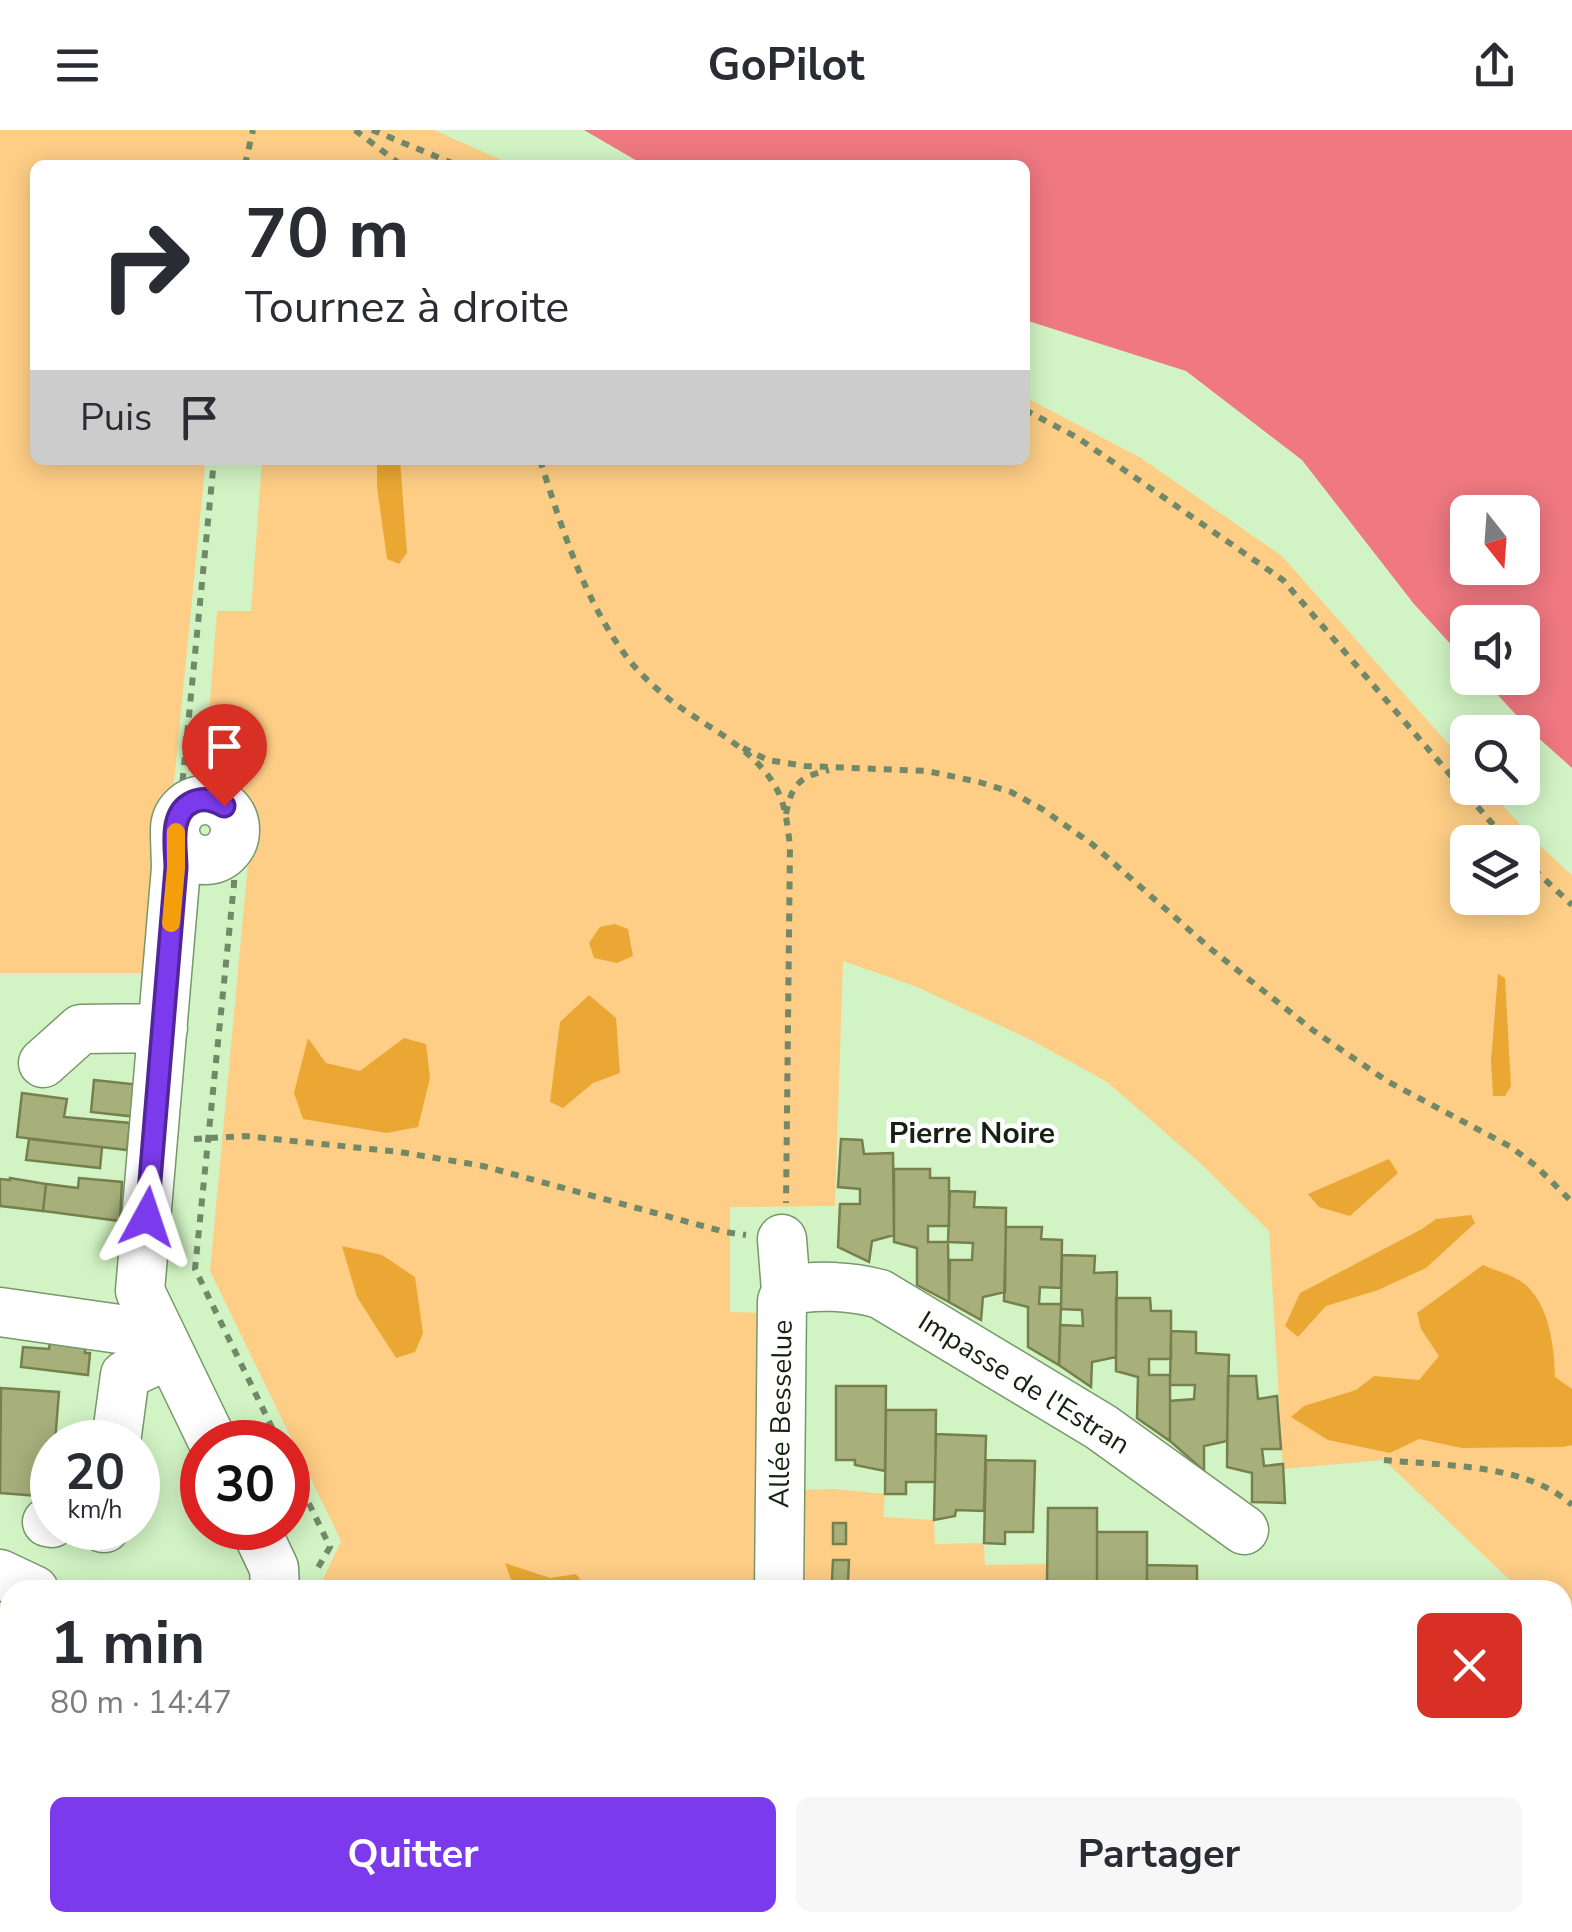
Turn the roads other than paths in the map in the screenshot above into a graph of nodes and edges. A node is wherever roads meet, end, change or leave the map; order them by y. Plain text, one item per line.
1 (236, 832) road end
2 (163, 1028) junction
3 (43, 1063) dead end
4 (782, 1239) road end
5 (786, 1292) junction
6 (0, 1312) edge
7 (163, 1338) junction
8 (119, 1420) edge
9 (202, 1420) edge
10 (1244, 1530) dead end
11 (265, 1550) edge
12 (290, 1580) edge
13 (778, 1580) edge

1 - 2 street
2 - 3 street
2 - 7 street
4 - 5 street, Allée Besselue
5 - 10 street, Impasse de l'Estran
5 - 13 street, Allée Besselue
6 - 7 street
7 - 8 street
7 - 9 street
11 - 12 street

